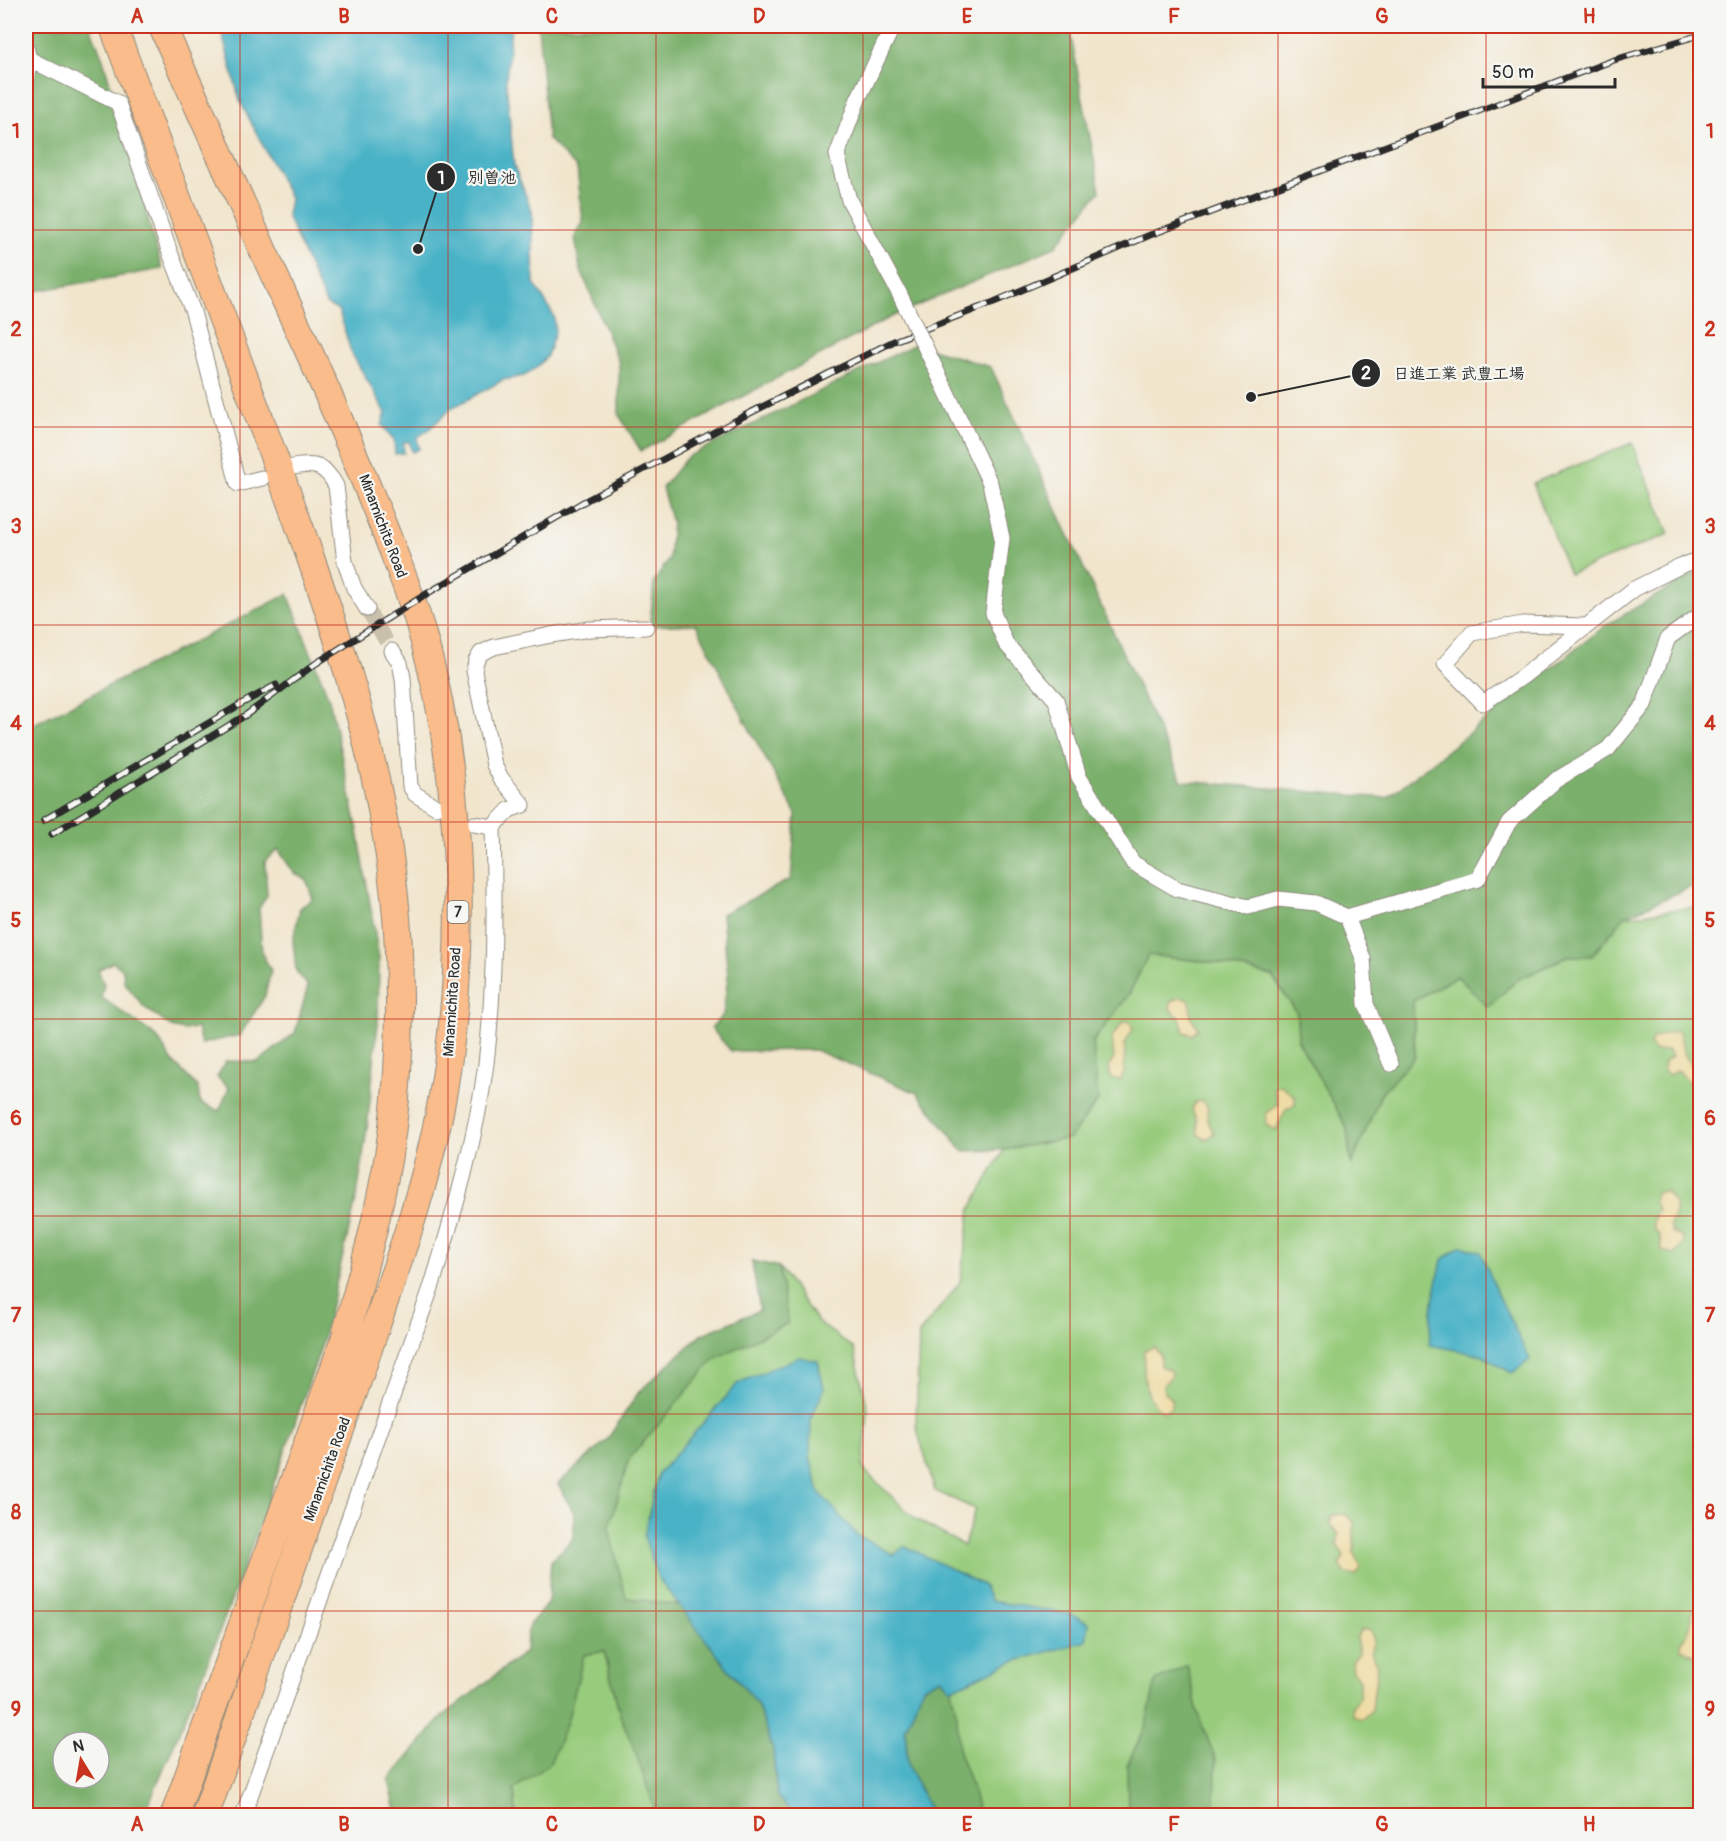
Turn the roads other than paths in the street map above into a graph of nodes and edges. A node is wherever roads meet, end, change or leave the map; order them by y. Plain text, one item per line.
1 (113, 26) edge
2 (162, 26) edge
3 (893, 26) edge
4 (27, 53) edge
5 (26, 84) edge
6 (293, 467) dead end
7 (262, 478) dead end
8 (1701, 559) edge
9 (367, 609) tunnel mouth
10 (1701, 615) edge
11 (1584, 626) junction
12 (646, 627) dead end
13 (392, 651) tunnel mouth
14 (436, 807) dead end
15 (474, 824) dead end
16 (494, 827) junction
17 (1347, 917) junction
18 (1391, 1064) dead end
19 (174, 1815) edge
20 (205, 1815) edge
21 (243, 1815) edge

1 - 19 highway, Minamichita Road
2 - 20 highway, Minamichita Road / 7
3 - 17 street, bridge
4 - 5 street
4 - 7 street
6 - 9 street
8 - 11 street
10 - 17 street
11 - 11 street
12 - 16 street
13 - 14 street
15 - 16 street
16 - 21 street
17 - 18 street

